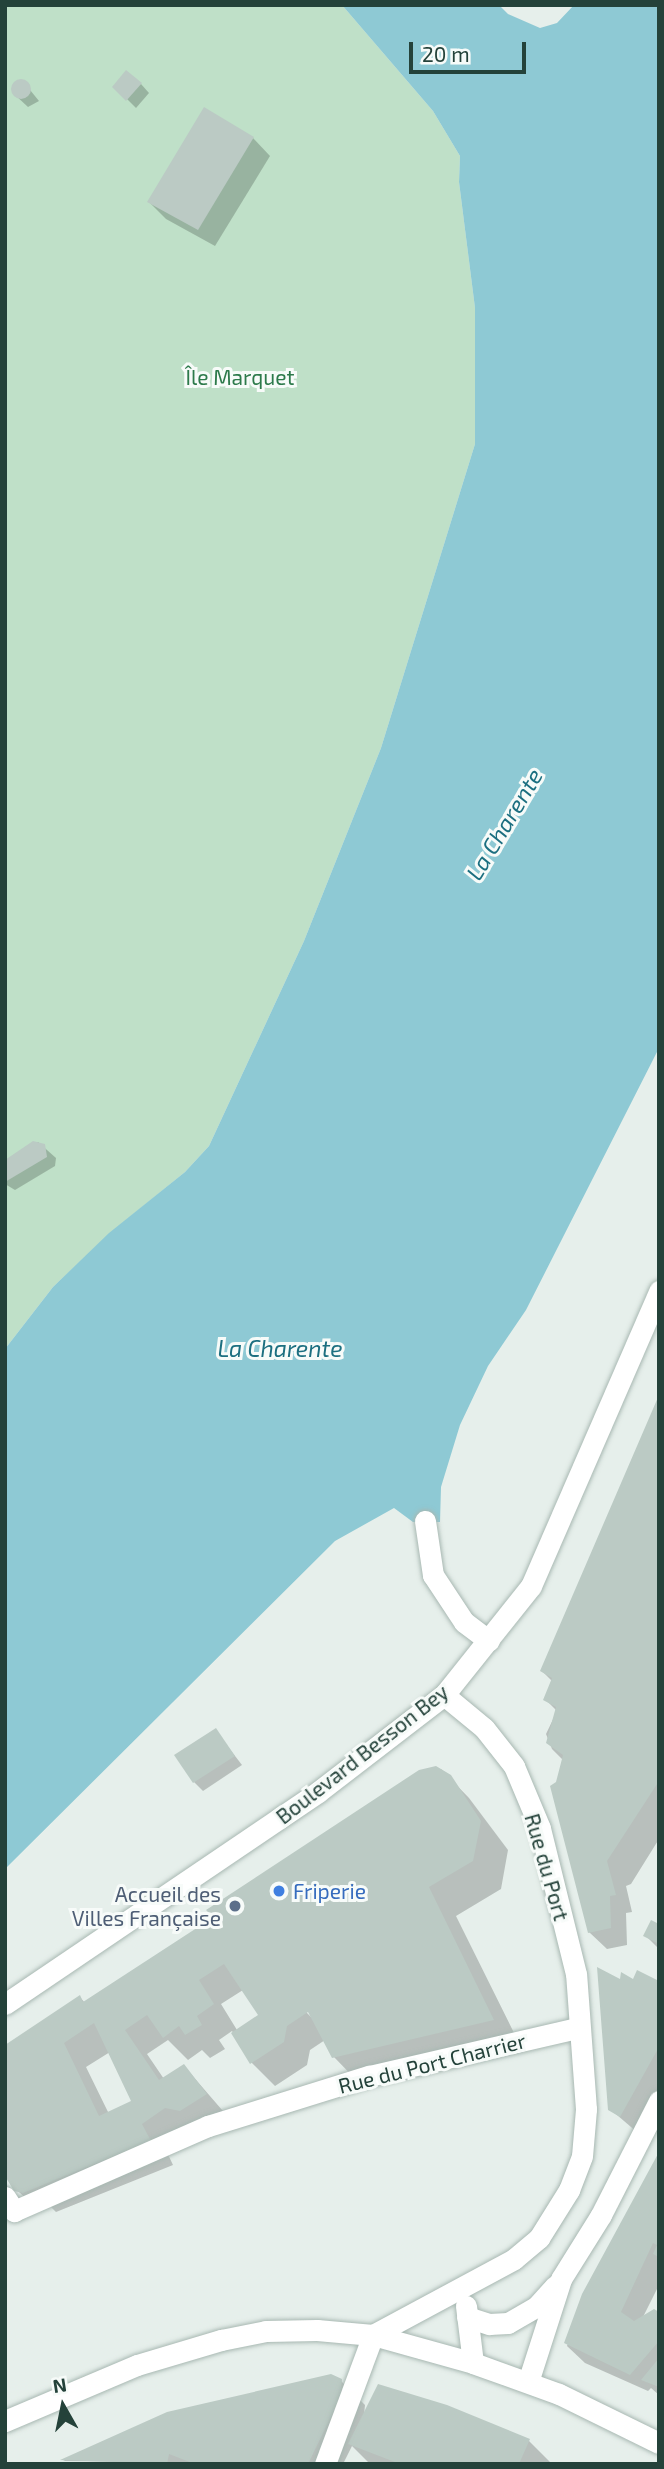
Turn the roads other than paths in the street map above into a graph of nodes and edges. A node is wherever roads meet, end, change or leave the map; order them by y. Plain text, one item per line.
1 (659, 1291) edge
2 (425, 1521) dead end
3 (489, 1641) junction
4 (444, 1695) junction
5 (5, 2004) edge
6 (577, 2028) junction
7 (659, 2101) edge
8 (5, 2197) edge
9 (561, 2279) junction
10 (463, 2288) junction
11 (467, 2317) junction
12 (373, 2335) junction
13 (473, 2363) junction
14 (528, 2382) junction
15 (5, 2421) edge
16 (659, 2443) edge
17 (325, 2464) edge

1 - 3 street, Boulevard Besson Bey
2 - 3 street
3 - 4 street, Boulevard Besson Bey
4 - 5 street, Boulevard Besson Bey
4 - 6 street, Rue du Port
6 - 8 street, Rue du Port Charrier
6 - 10 street
7 - 9 street
9 - 11 street
9 - 14 street
10 - 11 street
10 - 12 street
11 - 13 street
12 - 13 street
12 - 15 street
12 - 17 street
13 - 14 street
14 - 16 street

